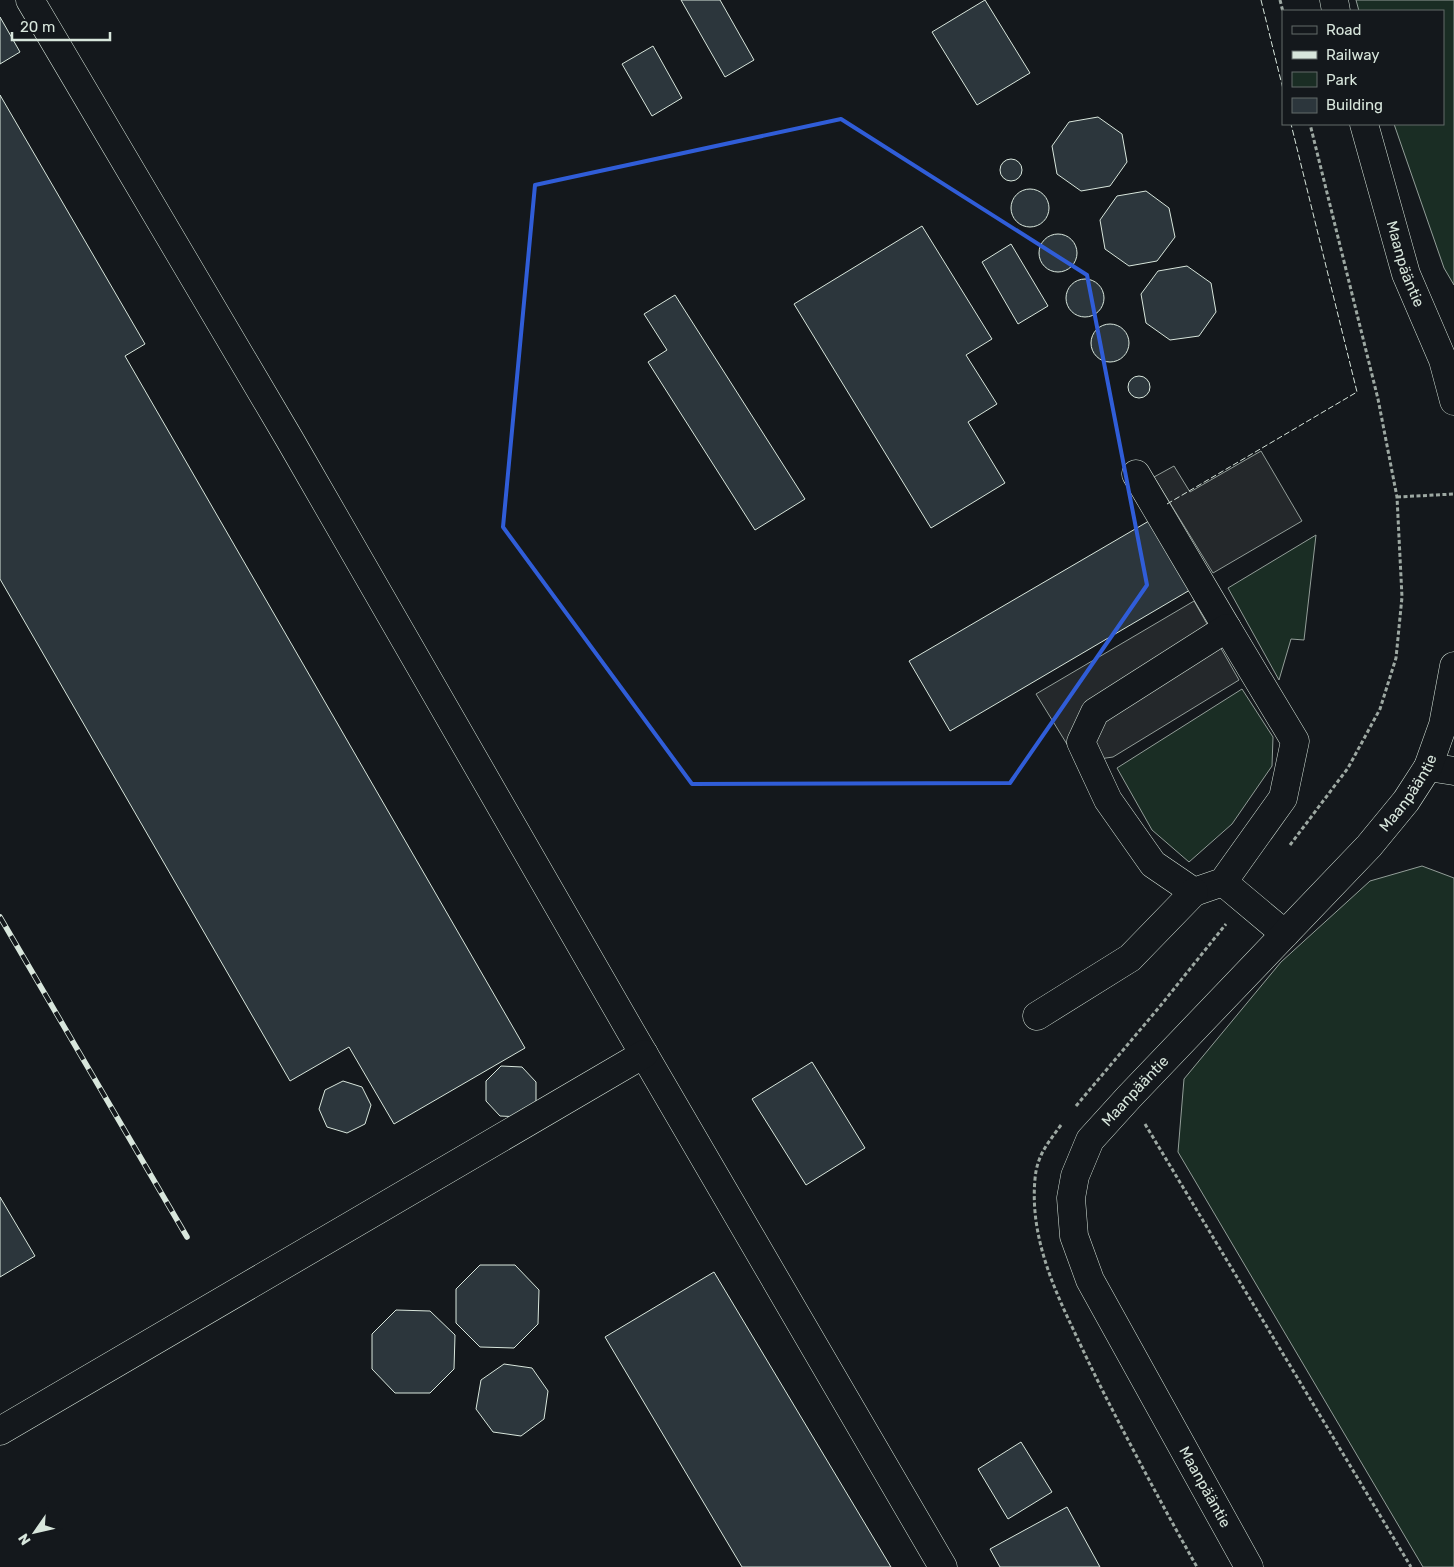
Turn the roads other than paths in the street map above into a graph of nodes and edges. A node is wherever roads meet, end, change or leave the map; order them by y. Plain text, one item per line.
1 (30, 0) edge
2 (1364, 125) edge
3 (1454, 401) edge
4 (1136, 474) dead end
5 (1227, 628) junction
6 (1454, 666) edge
7 (1441, 769) edge
8 (1224, 882) junction
9 (1194, 892) junction
10 (1285, 934) junction
11 (1037, 1016) dead end
12 (644, 1054) junction
13 (0, 1432) edge
14 (943, 1567) edge
15 (1249, 1567) edge

1 - 12 street
2 - 3 street, Maanpääntie
4 - 5 street
5 - 8 street
5 - 9 street
6 - 7 street, Maanpääntie
7 - 10 street, Maanpääntie
8 - 9 street
8 - 10 street
9 - 11 street
10 - 15 street, Maanpääntie
12 - 13 street
12 - 14 street

